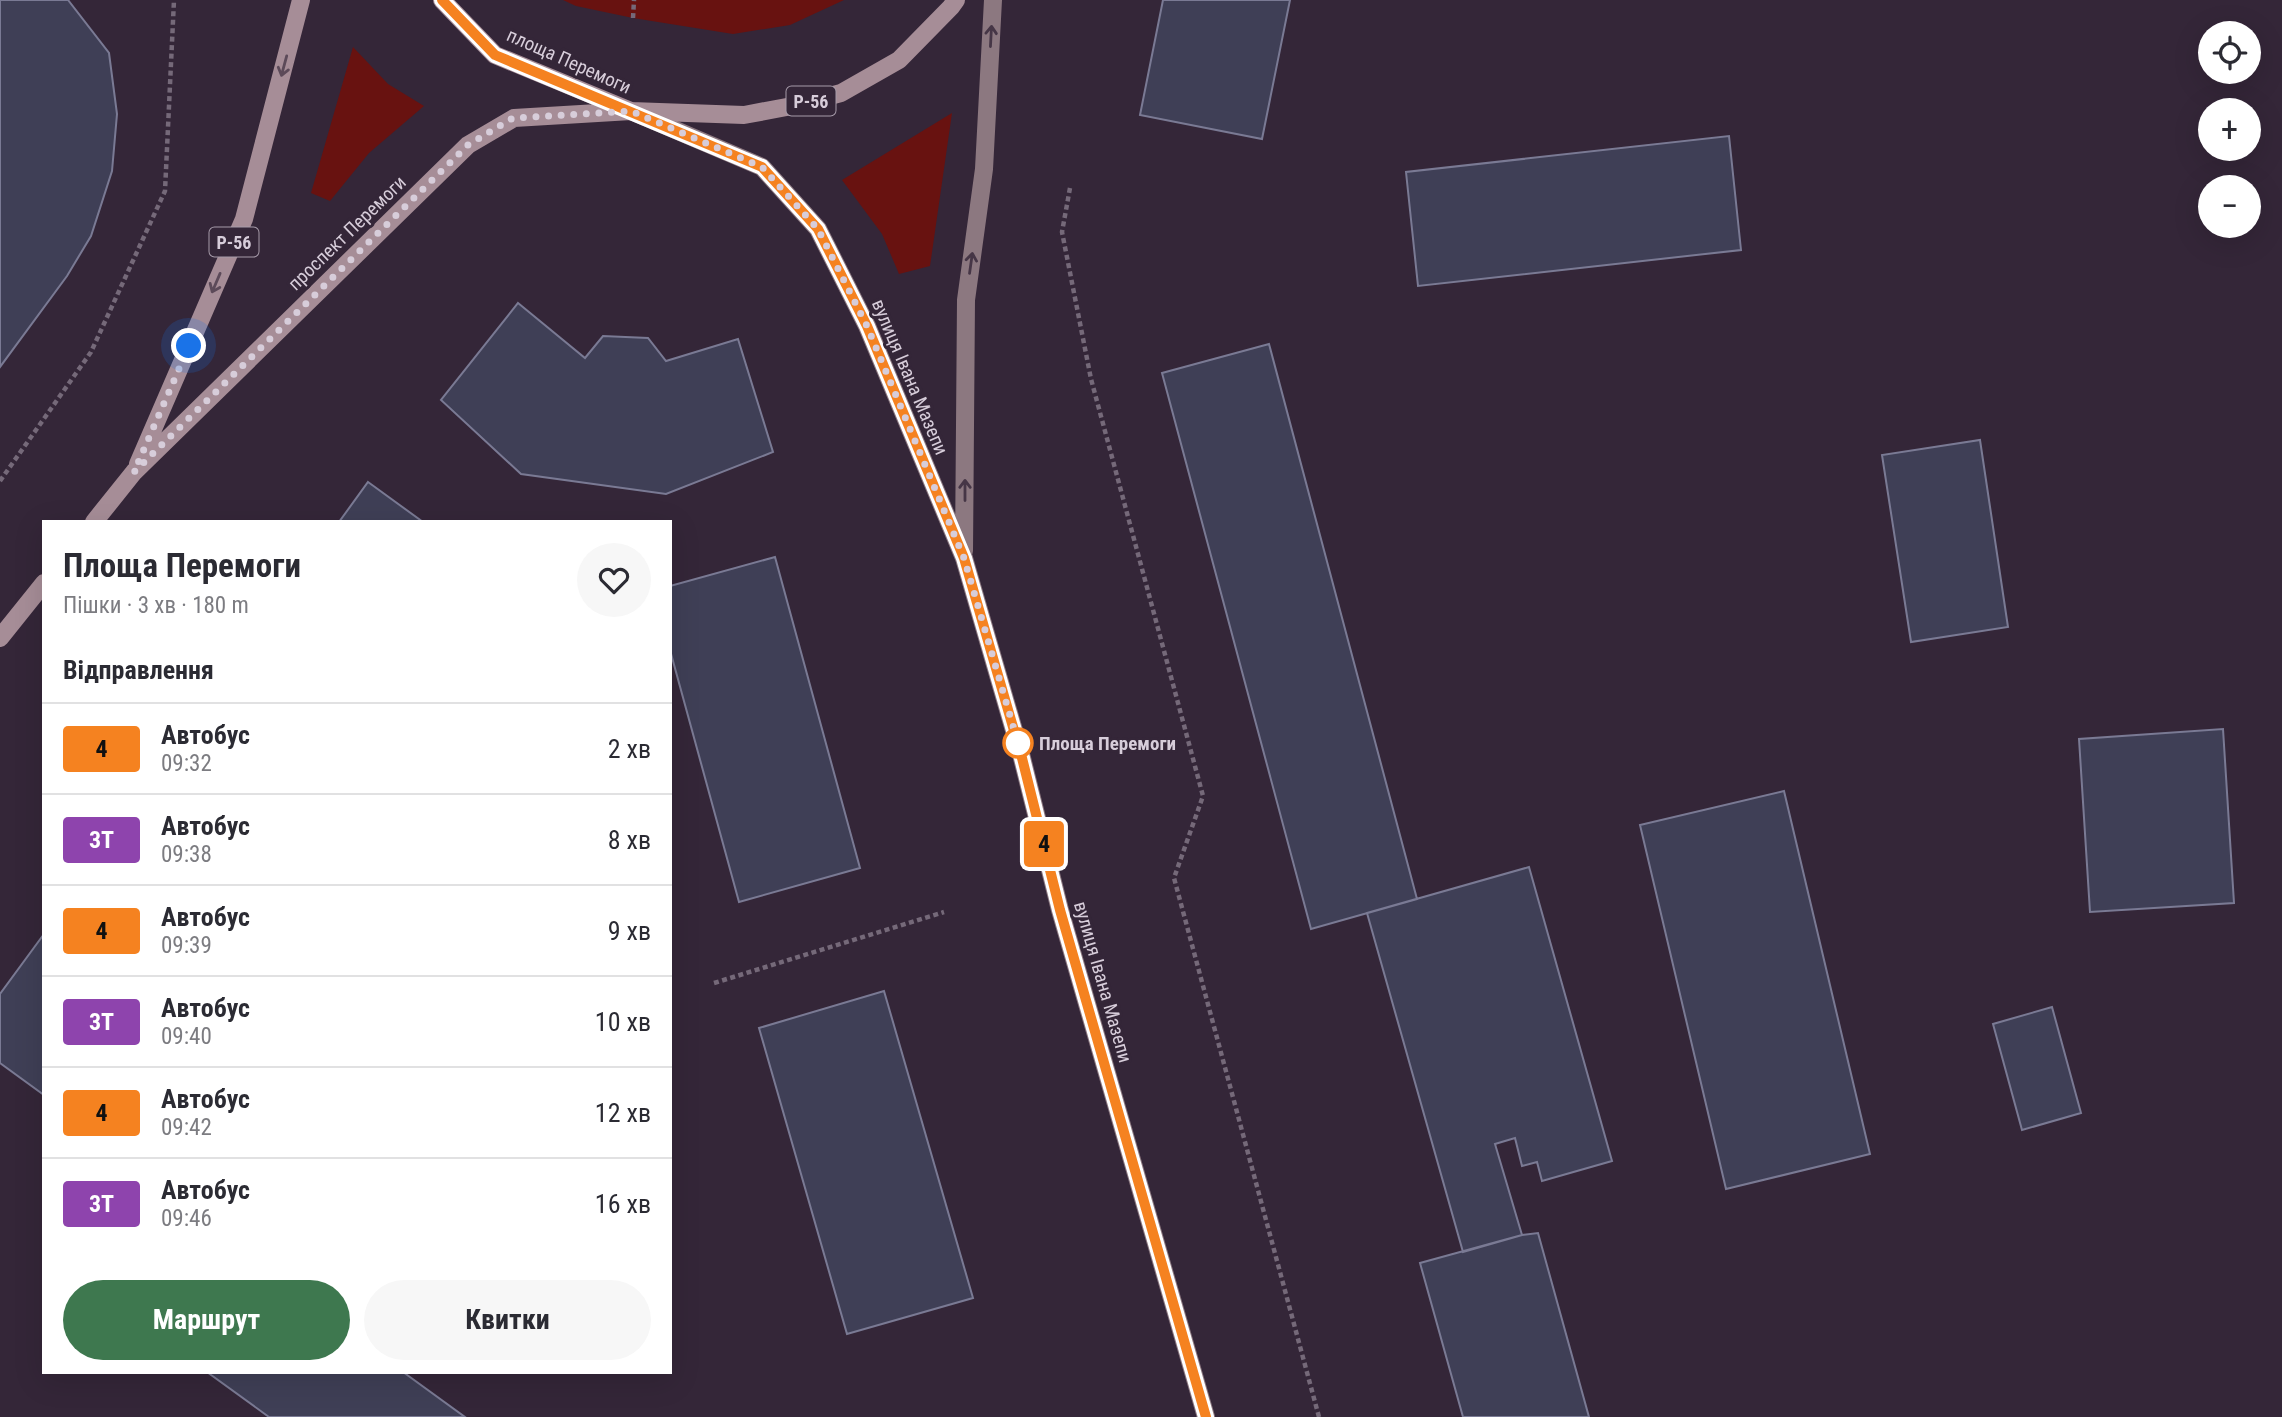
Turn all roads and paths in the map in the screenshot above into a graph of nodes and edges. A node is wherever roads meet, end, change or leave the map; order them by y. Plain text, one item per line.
1 (174, 0) edge
2 (301, 0) edge
3 (442, 0) edge
4 (634, 0) edge
5 (956, 0) edge
6 (993, 0) edge
7 (633, 18) dead end
8 (631, 111) junction
9 (1070, 188) dead end
10 (134, 472) junction
11 (0, 481) edge
12 (96, 520) edge
13 (964, 558) junction
14 (42, 586) edge
15 (0, 638) edge
16 (944, 912) dead end
17 (714, 984) dead end
18 (1206, 1417) edge
19 (1318, 1417) edge

1 - 11 path
2 -> 10 main road, проспект Перемоги / Р-56
3 - 8 main road, площа Перемоги
4 - 7 path
5 - 8 main road, площа Перемоги / Р-56
13 -> 6 main road, вулиця Івана Мазепи
8 - 10 main road, проспект Перемоги / Р-56
8 - 13 main road, вулиця Івана Мазепи
9 - 19 path
10 - 12 main road, проспект Перемоги / Р-56
13 - 18 main road, вулиця Івана Мазепи
14 - 15 main road
16 - 17 path

